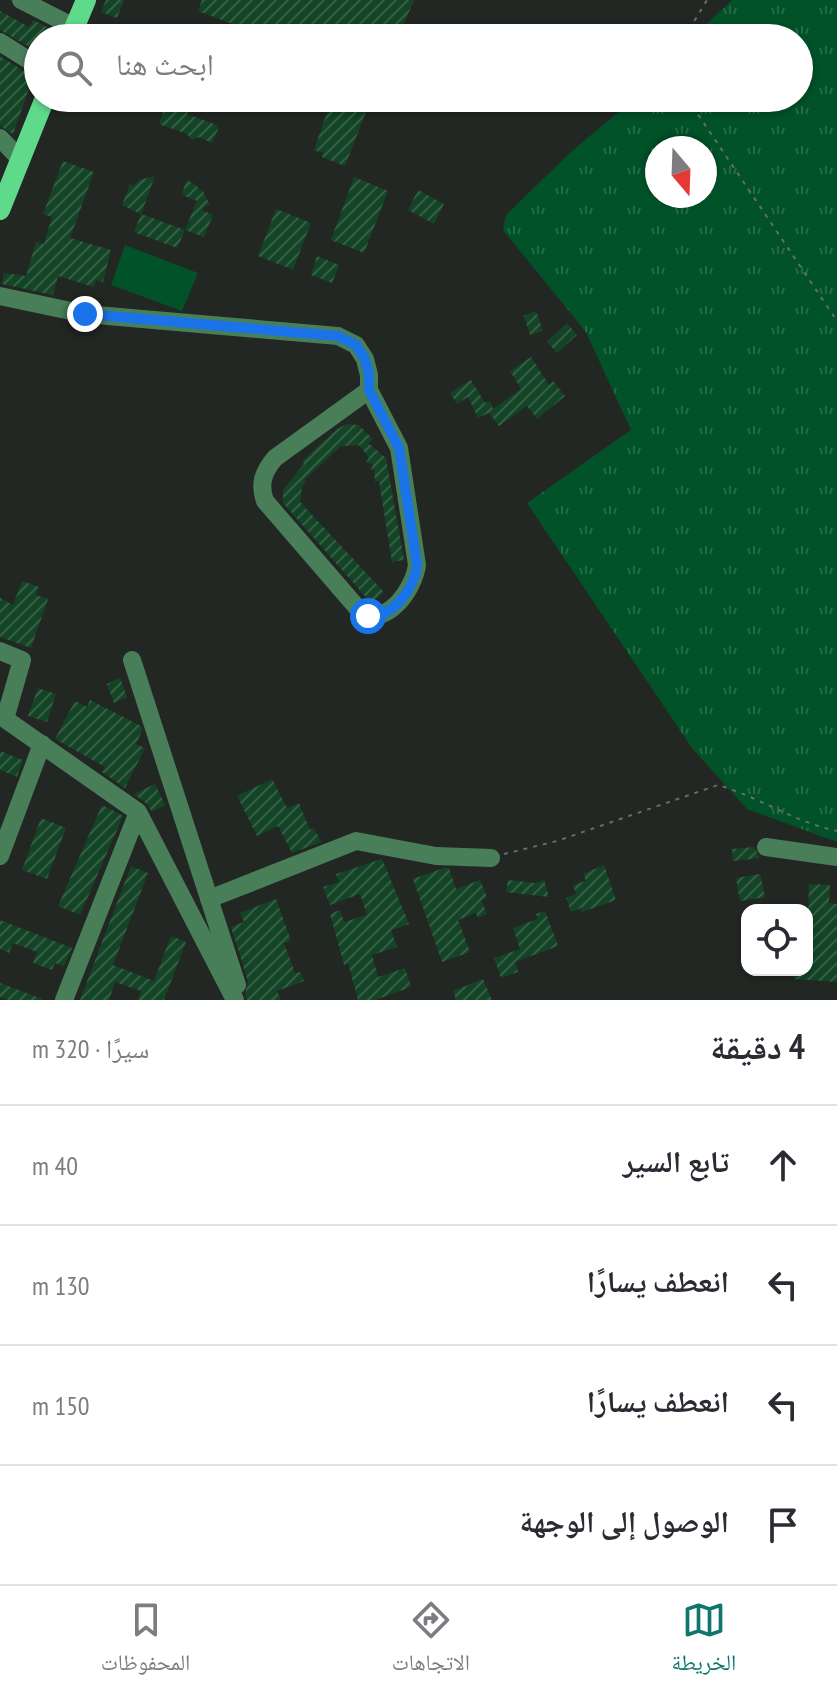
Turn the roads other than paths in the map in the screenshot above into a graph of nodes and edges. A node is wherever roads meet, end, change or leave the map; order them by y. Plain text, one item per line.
1 (21, 0) edge
2 (86, 0) edge
3 (58, 24) edge
4 (76, 24) edge
5 (0, 42) edge
6 (24, 57) edge
7 (40, 112) edge
8 (0, 138) edge
9 (21, 160) junction
10 (0, 210) edge
11 (0, 296) edge
12 (369, 390) junction
13 (0, 651) edge
14 (132, 660) dead end
15 (42, 744) junction
16 (138, 812) junction
17 (7, 813) edge
18 (766, 847) dead end
19 (0, 856) edge
20 (837, 857) edge
21 (491, 858) road end
22 (209, 899) junction
23 (64, 1000) edge
24 (238, 1000) edge

1 - 3 street
2 - 4 main road
5 - 6 street
7 - 9 main road
8 - 9 street
9 - 10 main road
11 - 12 street
12 - 12 street
13 - 15 street
14 - 22 street
15 - 16 street
15 - 17 street
16 - 23 street
16 - 24 street
17 - 19 street
18 - 20 street
21 - 22 street
22 - 24 street

